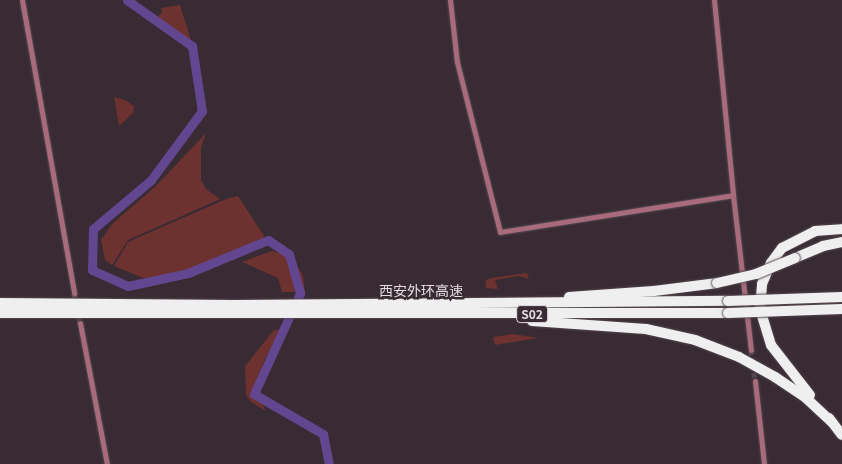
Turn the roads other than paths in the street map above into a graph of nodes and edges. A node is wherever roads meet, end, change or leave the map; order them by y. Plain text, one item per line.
1 (22, 0) edge
2 (450, 0) edge
3 (714, 0) edge
4 (733, 195) junction
5 (842, 229) edge
6 (842, 242) edge
7 (74, 293) tunnel mouth
8 (842, 297) edge
9 (0, 303) edge
10 (427, 304) junction
11 (842, 309) edge
12 (269, 310) junction
13 (336, 310) junction
14 (0, 313) edge
15 (424, 315) junction
16 (80, 323) tunnel mouth
17 (751, 350) tunnel mouth
18 (755, 381) tunnel mouth
19 (832, 422) junction
20 (842, 435) edge
21 (107, 464) edge
22 (764, 464) edge

1 - 7 street
2 - 4 street
3 - 4 street
4 - 17 street
5 - 19 highway
6 - 10 highway, bridge
8 - 10 highway, 西安外环高速 / S02, bridge
9 - 12 highway, 西安外环高速 / S02
10 - 13 highway, 西安外环高速 / S02
11 - 15 highway, 西安外环高速 / S02, bridge
12 - 13 highway, 西安外环高速 / S02
12 - 14 highway, 西安外环高速 / S02
13 - 15 highway, 西安外环高速 / S02
15 - 19 highway
16 - 21 street
18 - 22 street
19 - 20 highway

